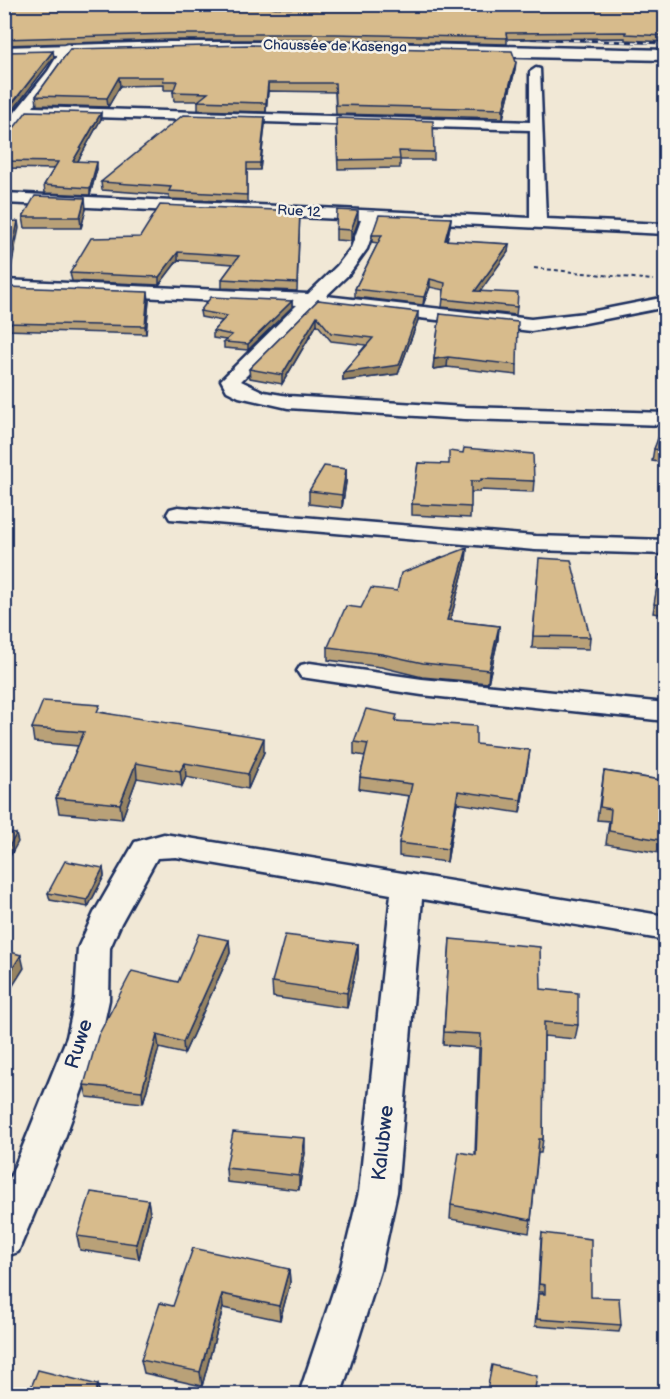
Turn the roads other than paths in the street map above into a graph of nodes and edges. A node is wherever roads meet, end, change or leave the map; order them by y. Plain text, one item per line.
1 (68, 48) junction
2 (4, 52) edge
3 (666, 55) edge
4 (536, 72) dead end
5 (22, 111) junction
6 (537, 126) junction
7 (4, 136) edge
8 (4, 198) edge
9 (371, 214) junction
10 (538, 222) junction
11 (666, 229) edge
12 (4, 285) edge
13 (312, 300) junction
14 (666, 302) edge
15 (666, 419) edge
16 (178, 514) dead end
17 (666, 547) edge
18 (310, 671) dead end
19 (666, 712) edge
20 (408, 884) junction
21 (666, 928) edge
22 (4, 1239) edge
23 (320, 1395) edge

1 - 2 main road, Chaussée de Kasenga
1 - 3 main road, Chaussée de Kasenga
1 - 5 street
4 - 6 street
5 - 6 street
5 - 7 street
6 - 10 street
8 - 9 street, Rue 12
9 - 10 street, Rue 12
9 - 13 street
10 - 11 street, Rue 12
12 - 13 street
13 - 14 street
13 - 15 street
16 - 17 street
18 - 19 street
20 - 21 street
20 - 22 street, Ruwe
20 - 23 street, Kalubwe

